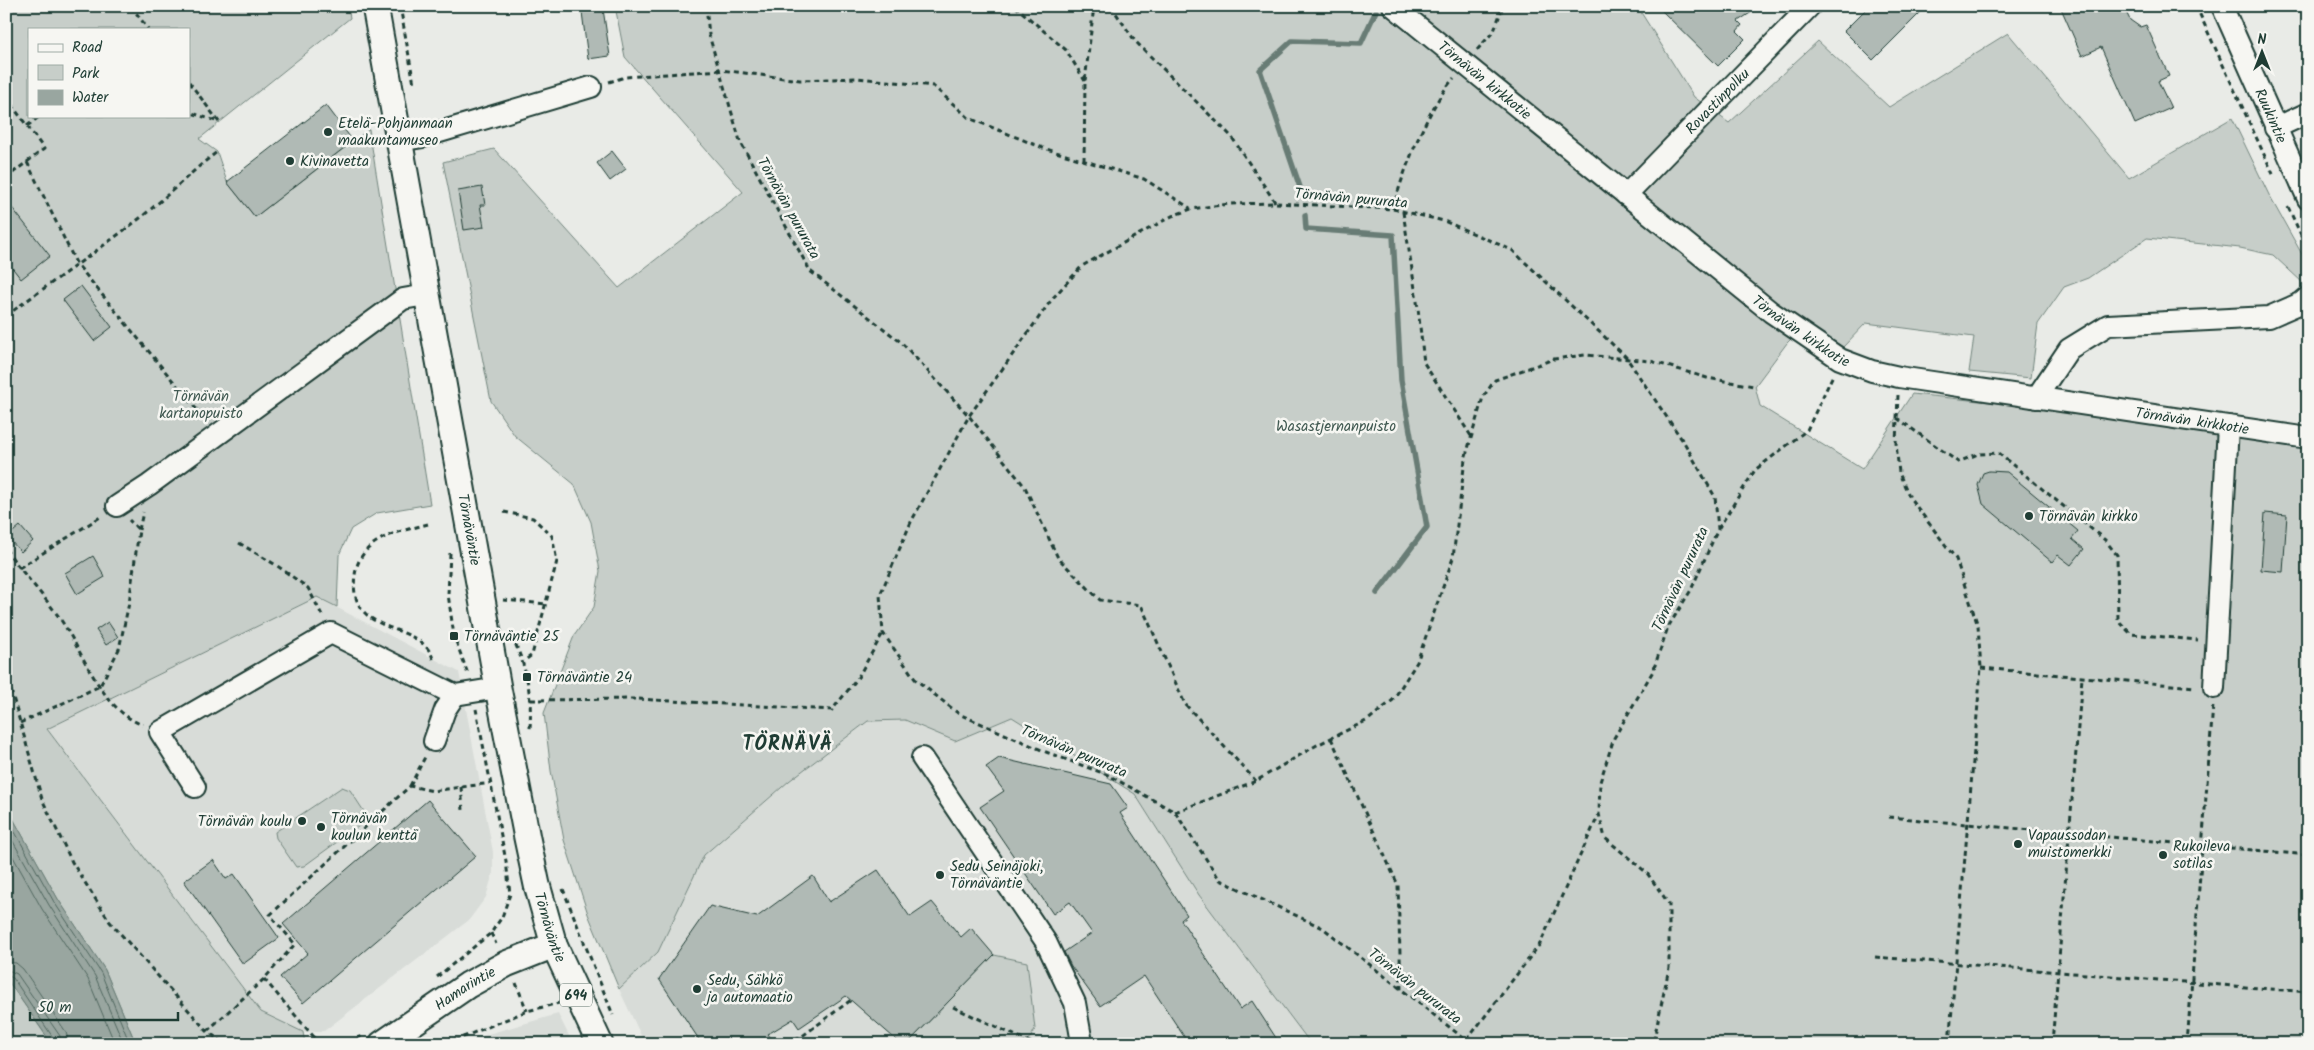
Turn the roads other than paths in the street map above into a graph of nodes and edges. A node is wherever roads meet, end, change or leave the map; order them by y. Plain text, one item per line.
1 (375, 6) edge
2 (1393, 6) edge
3 (1810, 6) edge
4 (2222, 6) edge
5 (590, 87) road end
6 (2308, 113) edge
7 (2275, 128) junction
8 (399, 141) junction
9 (1626, 195) junction
10 (2308, 199) edge
11 (426, 295) junction
12 (2308, 297) edge
13 (2036, 398) junction
14 (2228, 426) junction
15 (2308, 438) edge
16 (117, 506) road end
17 (498, 688) junction
18 (2214, 688) road end
19 (456, 691) junction
20 (434, 741) road end
21 (922, 758) dead end
22 (195, 787) dead end
23 (554, 946) junction
24 (374, 1038) edge
25 (1079, 1041) edge
26 (600, 1044) edge

1 - 8 main road, Törnäväntie
2 - 9 street, Törnävän kirkkotie
3 - 9 street, Rovastinpolku
4 - 7 street, Ruukintie
5 - 8 street
6 - 7 street
7 - 10 street, Ruukintie
8 - 11 main road, Törnäväntie
9 - 13 street, Törnävän kirkkotie
11 - 16 street
11 - 17 main road, Törnäväntie
12 - 13 street
13 - 14 street, Törnävän kirkkotie
14 - 15 street, Törnävän kirkkotie
14 - 18 street
17 - 19 street
17 - 23 main road, Törnäväntie
19 - 20 street
19 - 22 street
21 - 25 street
23 - 24 main road, Hamarintie
23 - 26 main road, Törnäväntie / 694

